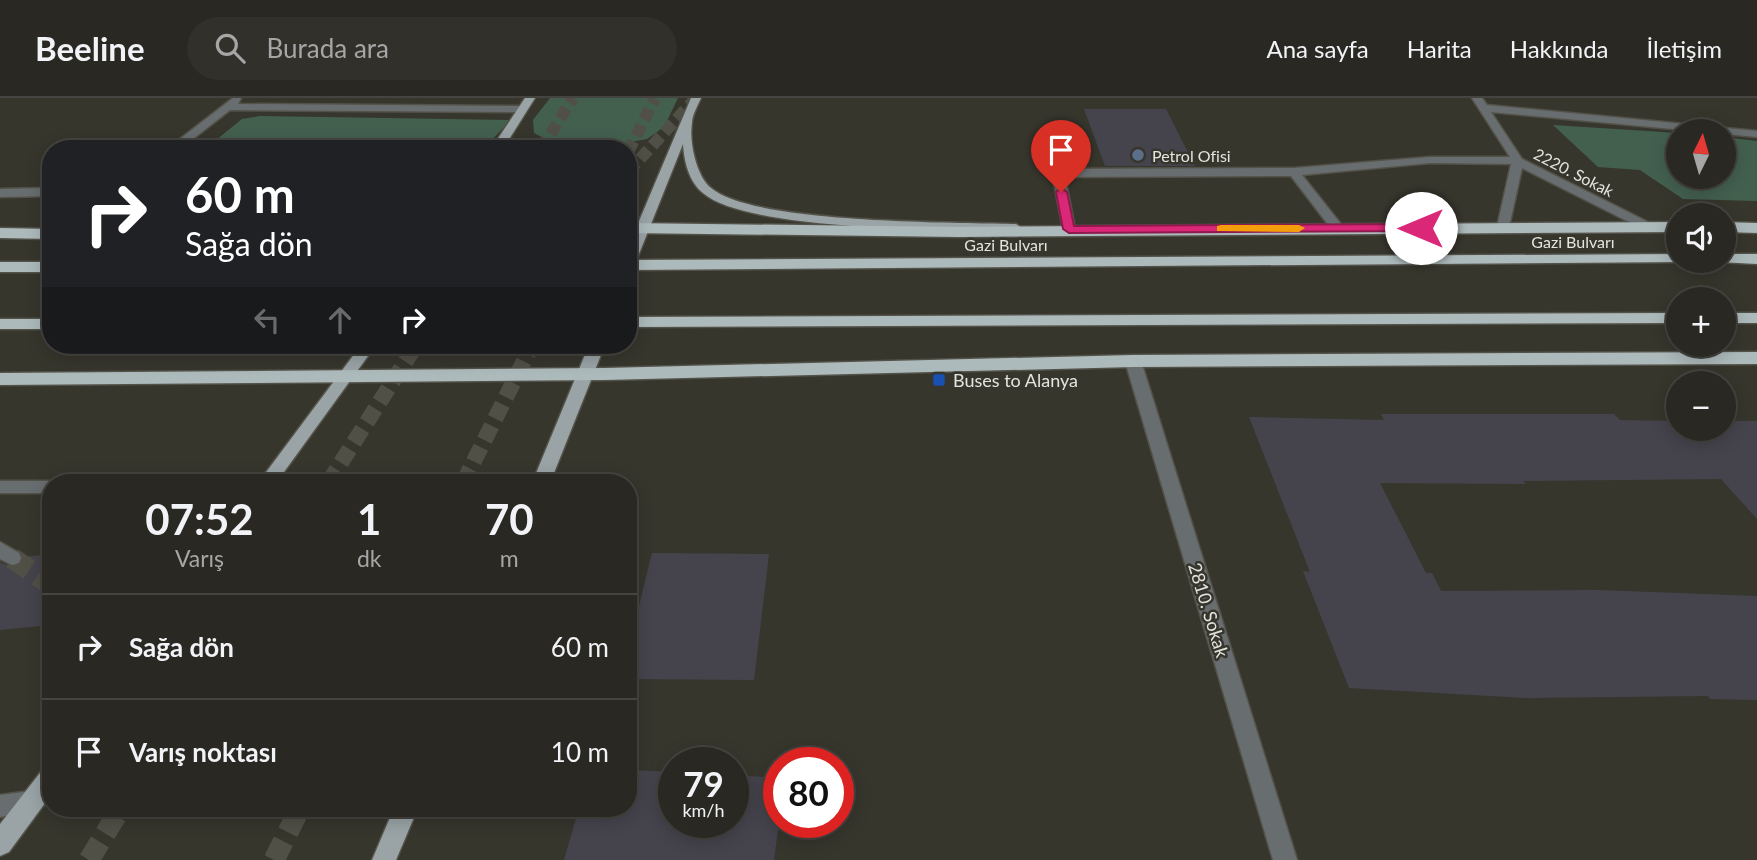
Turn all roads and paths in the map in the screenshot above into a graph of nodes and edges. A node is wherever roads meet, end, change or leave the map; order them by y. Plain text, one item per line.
1 (240, 98) edge
2 (530, 98) edge
3 (696, 98) edge
4 (1476, 98) edge
5 (227, 107) junction
6 (1485, 107) junction
7 (522, 109) junction
8 (686, 122) junction
9 (1757, 134) edge
10 (184, 140) edge
11 (503, 140) edge
12 (1518, 160) junction
13 (1294, 173) junction
14 (42, 192) edge
15 (0, 193) edge
16 (637, 224) edge
17 (1645, 226) junction
18 (1503, 227) junction
19 (1666, 227) edge
20 (1736, 227) edge
21 (637, 228) edge
22 (1338, 228) junction
23 (1757, 228) edge
24 (1069, 229) junction
25 (0, 233) edge
26 (42, 234) edge
27 (1666, 259) edge
28 (1736, 259) edge
29 (1757, 259) edge
30 (637, 265) edge
31 (0, 267) edge
32 (42, 267) edge
33 (1666, 318) edge
34 (1736, 318) edge
35 (1757, 318) edge
36 (637, 322) edge
37 (0, 324) edge
38 (42, 324) edge
39 (362, 354) edge
40 (594, 354) edge
41 (1757, 358) edge
42 (1133, 361) junction
43 (586, 374) junction
44 (346, 376) junction
45 (0, 379) edge
46 (274, 474) edge
47 (545, 474) edge
48 (0, 487) edge
49 (42, 487) edge
50 (42, 788) edge
51 (31, 802) junction
52 (0, 806) edge
53 (402, 817) edge
54 (0, 844) edge
55 (384, 860) edge
56 (1284, 860) edge

1 - 5 street
2 - 7 main road
3 - 8 main road
4 - 6 street, 2220. Sokak
5 - 7 street
5 - 10 street
6 - 9 street
6 - 12 street, 2220. Sokak
7 - 11 main road
8 - 16 main road
8 - 24 main road
12 - 13 street
12 - 17 street, 2220. Sokak
12 - 18 street
13 - 22 street
13 - 24 street
14 - 15 street
17 - 18 highway
17 - 19 highway
18 - 22 highway
20 - 23 highway
21 - 24 highway
22 - 24 highway
25 - 26 highway
27 - 30 highway, Gazi Bulvarı
28 - 29 highway
31 - 32 highway
33 - 36 highway
34 - 35 highway
37 - 38 highway
39 - 44 main road
40 - 43 main road
41 - 42 highway
42 - 43 highway
42 - 56 street, 2810. Sokak
43 - 44 highway
43 - 47 main road
44 - 45 highway
44 - 46 main road
48 - 49 street
50 - 51 main road
51 - 52 street
51 - 54 main road
53 - 55 main road

